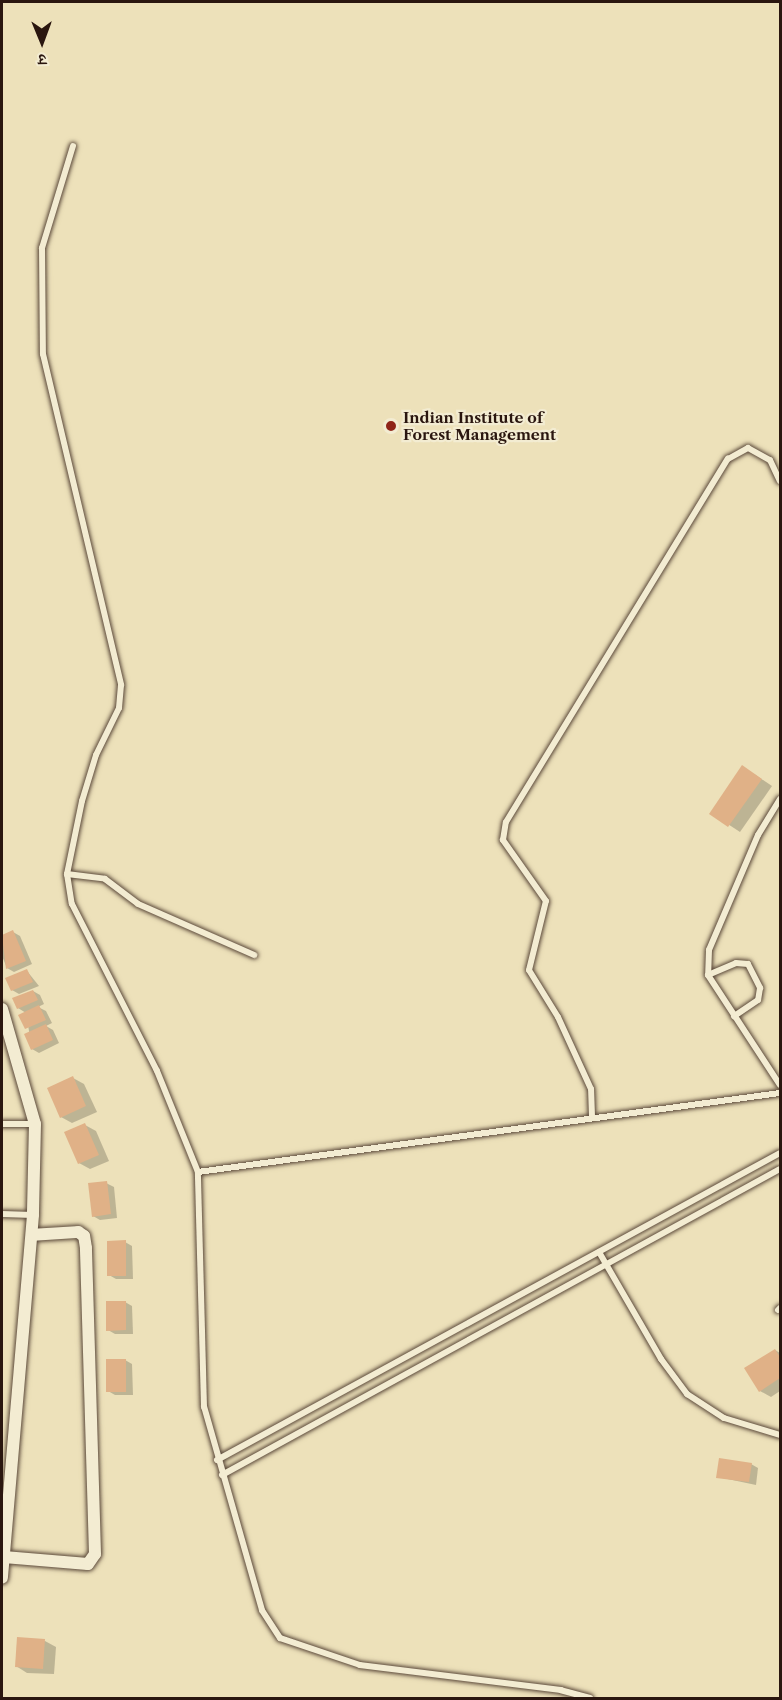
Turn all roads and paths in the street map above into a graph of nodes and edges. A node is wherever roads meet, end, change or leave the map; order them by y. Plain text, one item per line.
1 (73, 146) dead end
2 (780, 480) edge
3 (780, 799) edge
4 (67, 874) junction
5 (254, 955) dead end
6 (708, 975) junction
7 (2, 1009) edge
8 (734, 1016) junction
9 (780, 1085) edge
10 (780, 1093) edge
11 (591, 1116) junction
12 (2, 1124) edge
13 (35, 1124) junction
14 (780, 1154) edge
15 (780, 1169) edge
16 (198, 1172) junction
17 (2, 1214) edge
18 (33, 1215) junction
19 (32, 1235) junction
20 (599, 1252) junction
21 (604, 1264) junction
22 (780, 1435) edge
23 (218, 1460) junction
24 (222, 1475) junction
25 (5, 1510) edge
26 (4, 1557) junction
27 (2, 1578) edge
28 (590, 1698) edge

1 - 4 lane
2 - 11 lane
3 - 6 lane
4 - 5 lane
4 - 16 lane
6 - 8 lane
6 - 8 lane
7 - 13 street
8 - 9 lane
10 - 11 lane
11 - 16 lane
12 - 13 lane
13 - 18 street
14 - 20 lane
15 - 21 lane
16 - 23 lane
17 - 18 lane
18 - 19 street
19 - 25 street
19 - 26 street
20 - 21 lane
20 - 23 lane
21 - 22 lane
21 - 24 lane
23 - 24 lane
24 - 28 lane
25 - 26 street
26 - 27 street

